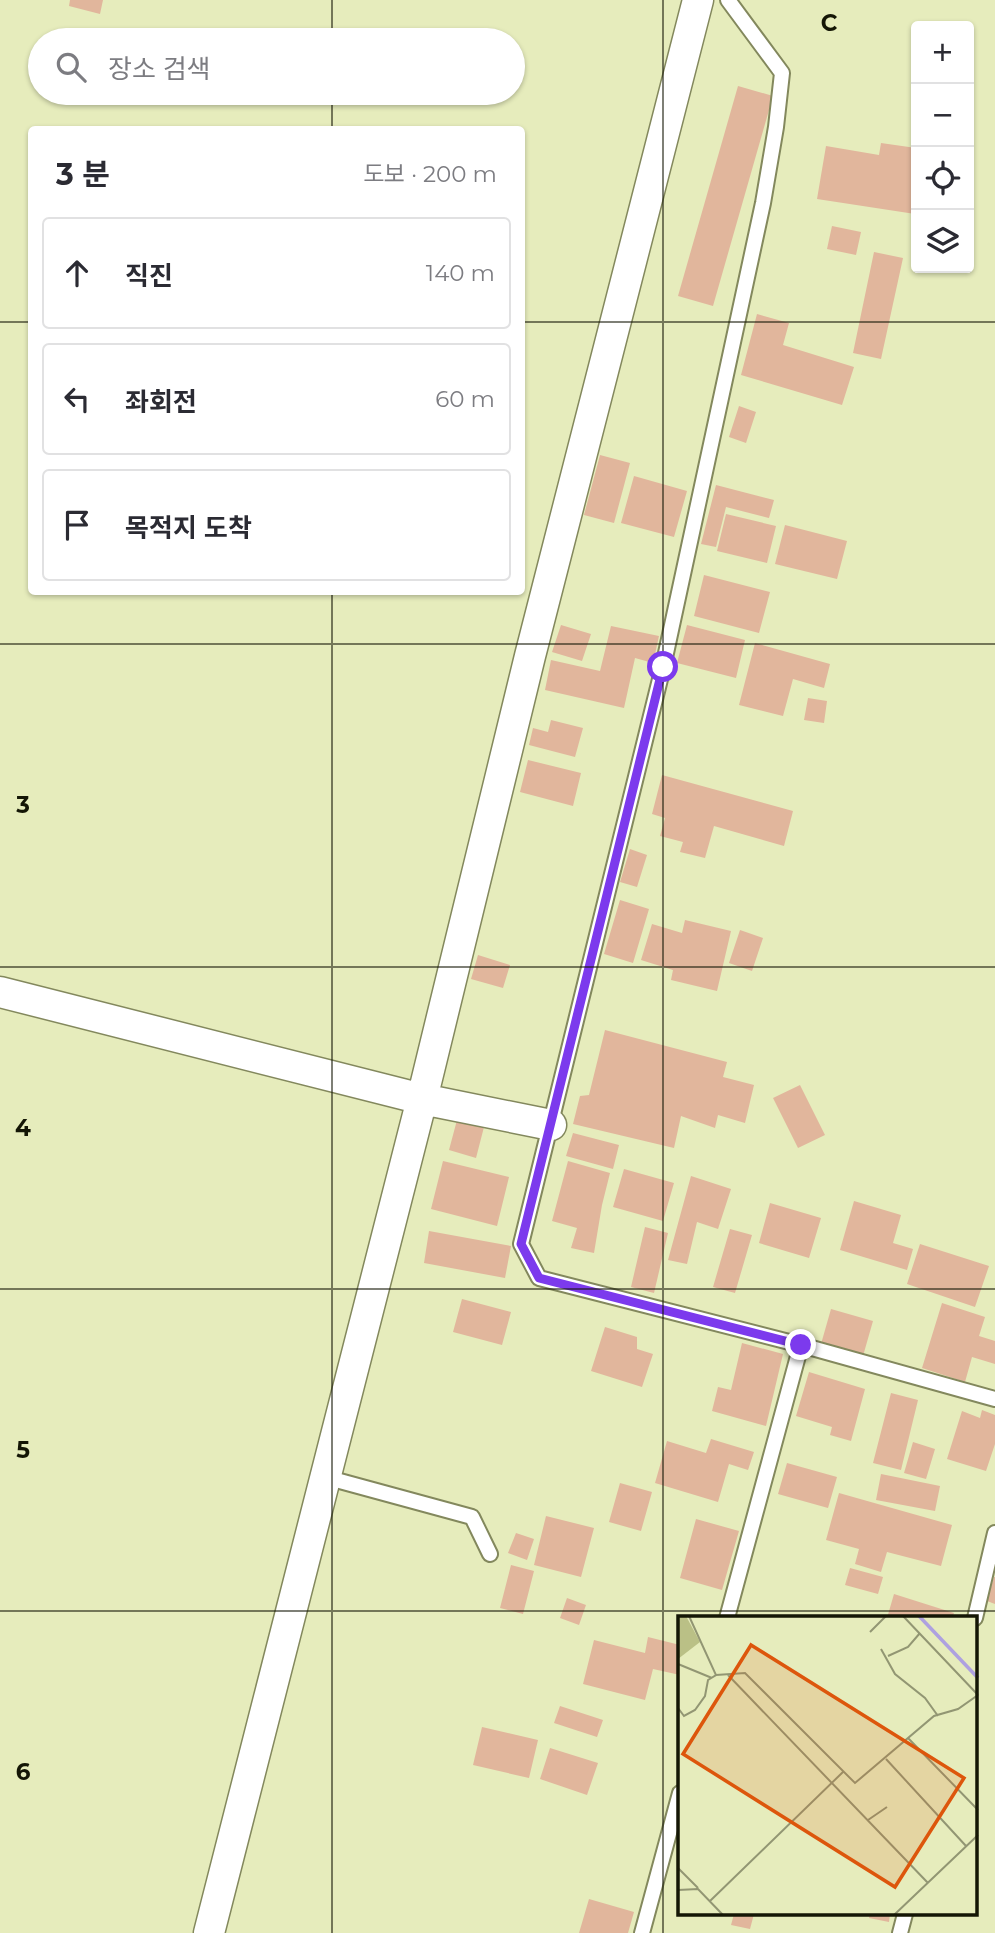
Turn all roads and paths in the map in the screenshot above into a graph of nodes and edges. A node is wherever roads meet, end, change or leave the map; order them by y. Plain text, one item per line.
1 (698, 0) edge
2 (728, 0) edge
3 (0, 992) edge
4 (422, 1099) junction
5 (551, 1125) junction
6 (801, 1345) junction
7 (995, 1399) edge
8 (325, 1477) junction
9 (995, 1533) edge
10 (490, 1554) dead end
11 (728, 1616) edge
12 (975, 1616) edge
13 (678, 1800) edge
14 (904, 1916) edge
15 (209, 1933) edge
16 (642, 1933) edge
17 (900, 1933) edge

1 - 4 street
2 - 5 lane
3 - 4 street
4 - 5 street
4 - 8 street
5 - 6 lane
6 - 7 lane
6 - 11 lane
8 - 10 lane
8 - 15 street
9 - 12 lane
13 - 16 lane
14 - 17 lane

